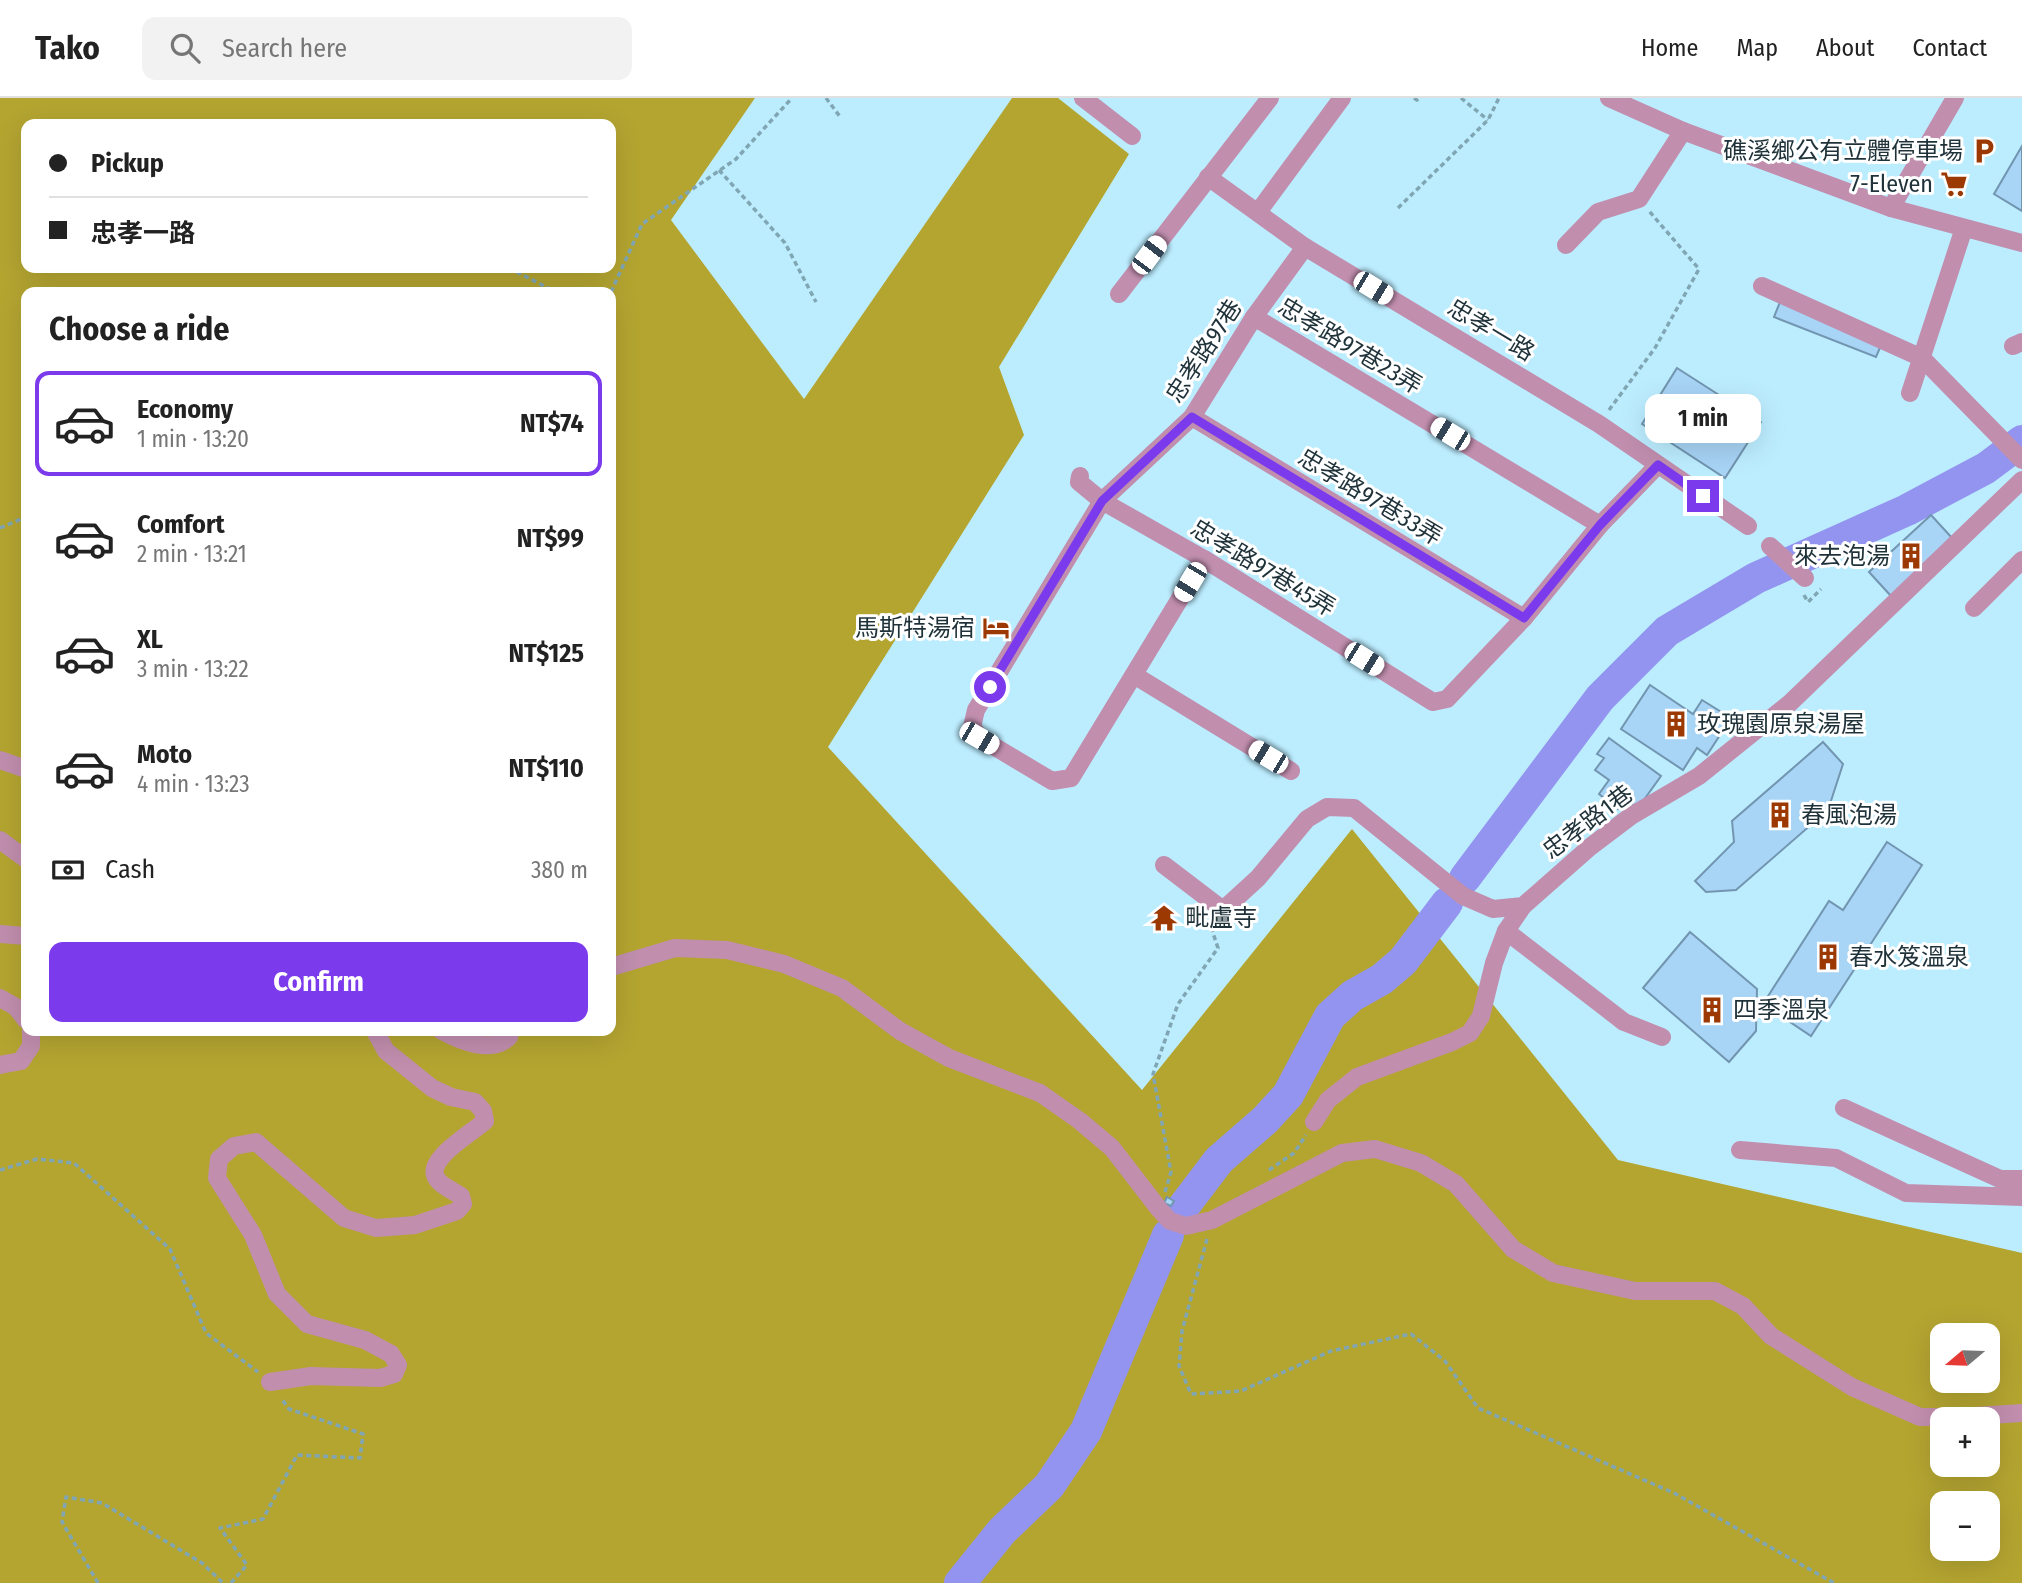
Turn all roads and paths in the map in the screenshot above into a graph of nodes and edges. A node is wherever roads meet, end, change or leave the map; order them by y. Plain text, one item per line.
1 (792, 98) edge
2 (826, 98) edge
3 (1083, 98) edge
4 (1270, 98) edge
5 (1342, 98) edge
6 (1461, 98) edge
7 (1499, 98) edge
8 (1955, 98) edge
9 (1616, 99) edge
10 (841, 118) dead end
11 (1488, 120) junction
12 (1684, 131) junction
13 (1132, 136) dead end
14 (719, 170) junction
15 (1208, 177) junction
16 (1639, 198) junction
17 (1398, 208) dead end
18 (1891, 208) junction
19 (1258, 212) junction
20 (1964, 228) junction
21 (2022, 243) edge
22 (1566, 245) dead end
23 (1305, 247) junction
24 (519, 273) edge
25 (1762, 286) dead end
26 (546, 287) edge
27 (613, 287) edge
28 (1119, 294) dead end
29 (816, 302) dead end
30 (1254, 317) junction
31 (1922, 358) junction
32 (1910, 393) dead end
33 (1192, 417) junction
34 (1599, 424) junction
35 (2022, 460) edge
36 (1658, 465) junction
37 (1080, 476) dead end
38 (2022, 480) edge
39 (1102, 501) junction
40 (21, 519) edge
41 (1600, 525) junction
42 (1748, 526) dead end
43 (0, 528) edge
44 (1770, 546) dead end
45 (1204, 559) junction
46 (2022, 560) edge
47 (1805, 578) dead end
48 (1974, 608) dead end
49 (1524, 618) junction
50 (1134, 676) junction
51 (0, 760) edge
52 (21, 767) edge
53 (1291, 771) dead end
54 (0, 840) edge
55 (21, 855) edge
56 (1164, 865) dead end
57 (1523, 906) junction
58 (1223, 910) junction
59 (1506, 931) junction
60 (0, 934) edge
61 (21, 936) edge
62 (616, 966) edge
63 (0, 999) edge
64 (21, 1014) edge
65 (31, 1036) edge
66 (378, 1036) edge
67 (451, 1036) edge
68 (509, 1036) edge
69 (1662, 1037) dead end
70 (0, 1065) edge
71 (1844, 1108) dead end
72 (1314, 1122) dead end
73 (1740, 1150) dead end
74 (1294, 1153) dead end
75 (0, 1170) edge
76 (1171, 1172) dead end
77 (1262, 1175) dead end
78 (2022, 1179) edge
79 (2022, 1197) edge
80 (1212, 1220) junction
81 (270, 1382) junction
82 (2022, 1413) edge
83 (98, 1583) edge
84 (223, 1583) edge
85 (231, 1583) edge
86 (1834, 1583) edge

1 - 14 path
2 - 10 path
3 - 13 street
4 - 15 street
5 - 19 street
6 - 11 path
7 - 11 path
8 - 18 street
9 - 12 street
11 - 17 path
12 - 16 street
12 - 18 street
14 - 27 path
14 - 29 path
15 - 19 street, 忠孝一路
15 - 28 street
16 - 22 street
16 - 34 path
18 - 20 street
19 - 23 street, 忠孝一路
20 - 21 street
20 - 31 street
23 - 30 street, 忠孝路97巷
23 - 34 street, 忠孝一路
24 - 26 path
25 - 31 street
30 - 33 street, 忠孝路97巷
30 - 41 street, 忠孝路97巷23弄
31 - 32 street
31 - 35 street
33 - 39 street, 忠孝路97巷
33 - 49 street, 忠孝路97巷33弄
34 - 36 street, 忠孝一路
36 - 41 street
36 - 42 street, 忠孝一路
37 - 39 street, 忠孝路97巷45弄
38 - 57 street, 忠孝路1巷
39 - 45 street, 忠孝路97巷45弄
39 - 50 street, 忠孝路97巷
40 - 43 path
41 - 49 street
44 - 47 street
45 - 49 street, 忠孝路97巷45弄
45 - 50 street
46 - 48 street
50 - 53 street
51 - 52 street
54 - 55 street
56 - 58 street
57 - 58 street
57 - 59 street, 忠孝路1巷
58 - 76 path
59 - 69 street
59 - 72 street, 忠孝路1巷
60 - 61 street
62 - 80 street
63 - 64 street
65 - 70 street
66 - 81 street
67 - 68 street
71 - 78 street
73 - 79 street
74 - 77 path
75 - 81 path
80 - 82 street
80 - 86 path
81 - 85 path
83 - 84 path

